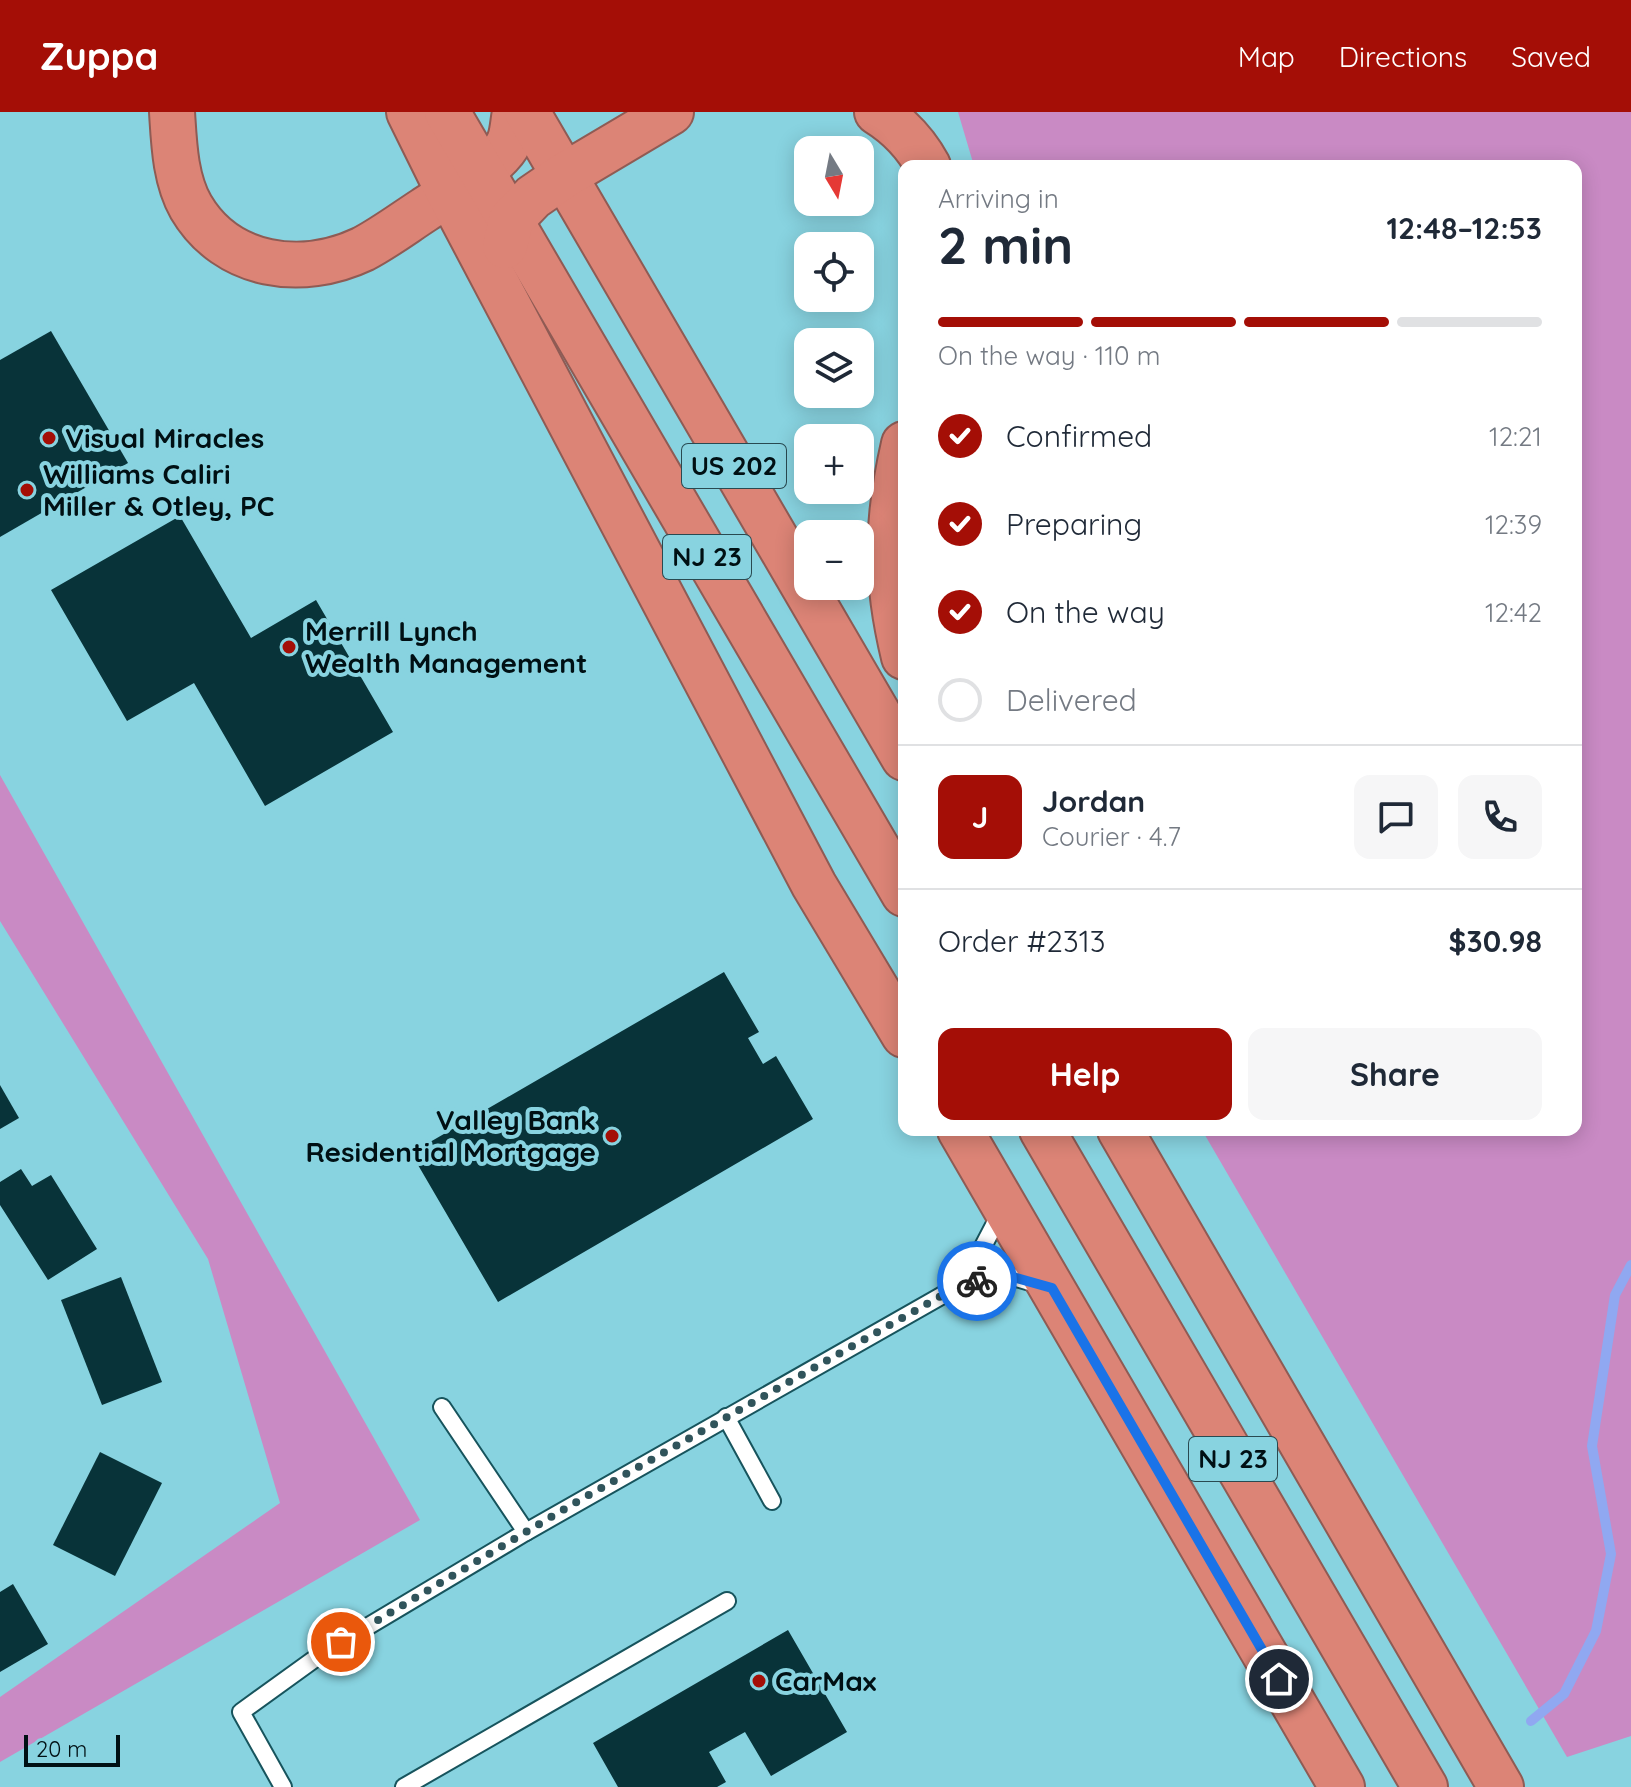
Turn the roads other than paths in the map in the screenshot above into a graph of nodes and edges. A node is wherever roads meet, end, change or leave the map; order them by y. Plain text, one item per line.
1 (172, 112) edge
2 (409, 112) edge
3 (447, 112) edge
4 (515, 112) edge
5 (527, 112) edge
6 (671, 112) edge
7 (877, 112) edge
8 (924, 160) edge
9 (565, 175) junction
10 (466, 182) junction
11 (511, 220) junction
12 (497, 284) junction
13 (898, 473) edge
14 (898, 628) edge
15 (898, 748) edge
16 (898, 884) edge
17 (898, 1025) edge
18 (963, 1136) edge
19 (1045, 1136) edge
20 (1123, 1136) edge
21 (1004, 1206) junction
22 (964, 1283) junction
23 (1052, 1288) junction
24 (442, 1407) dead end
25 (726, 1417) junction
26 (772, 1501) dead end
27 (526, 1532) junction
28 (727, 1601) dead end
29 (283, 1787) edge
30 (404, 1787) edge
31 (1342, 1787) edge
32 (1425, 1787) edge
33 (1501, 1787) edge

1 - 10 highway
2 - 10 highway
3 - 10 highway, NJ 23
4 - 10 highway
5 - 9 highway, US 202
6 - 9 highway
7 - 8 highway
9 - 11 highway
9 - 15 highway, US 202
10 - 11 highway, NJ 23
10 - 12 highway
11 - 12 highway
11 - 16 highway, NJ 23
12 - 17 highway
13 - 14 highway
18 - 21 highway
19 - 32 highway, NJ 23
20 - 33 highway
21 - 22 lane
21 - 23 highway
22 - 23 lane
22 - 25 lane
23 - 31 highway
24 - 27 lane
25 - 26 lane
25 - 27 lane
27 - 29 lane
28 - 30 lane

